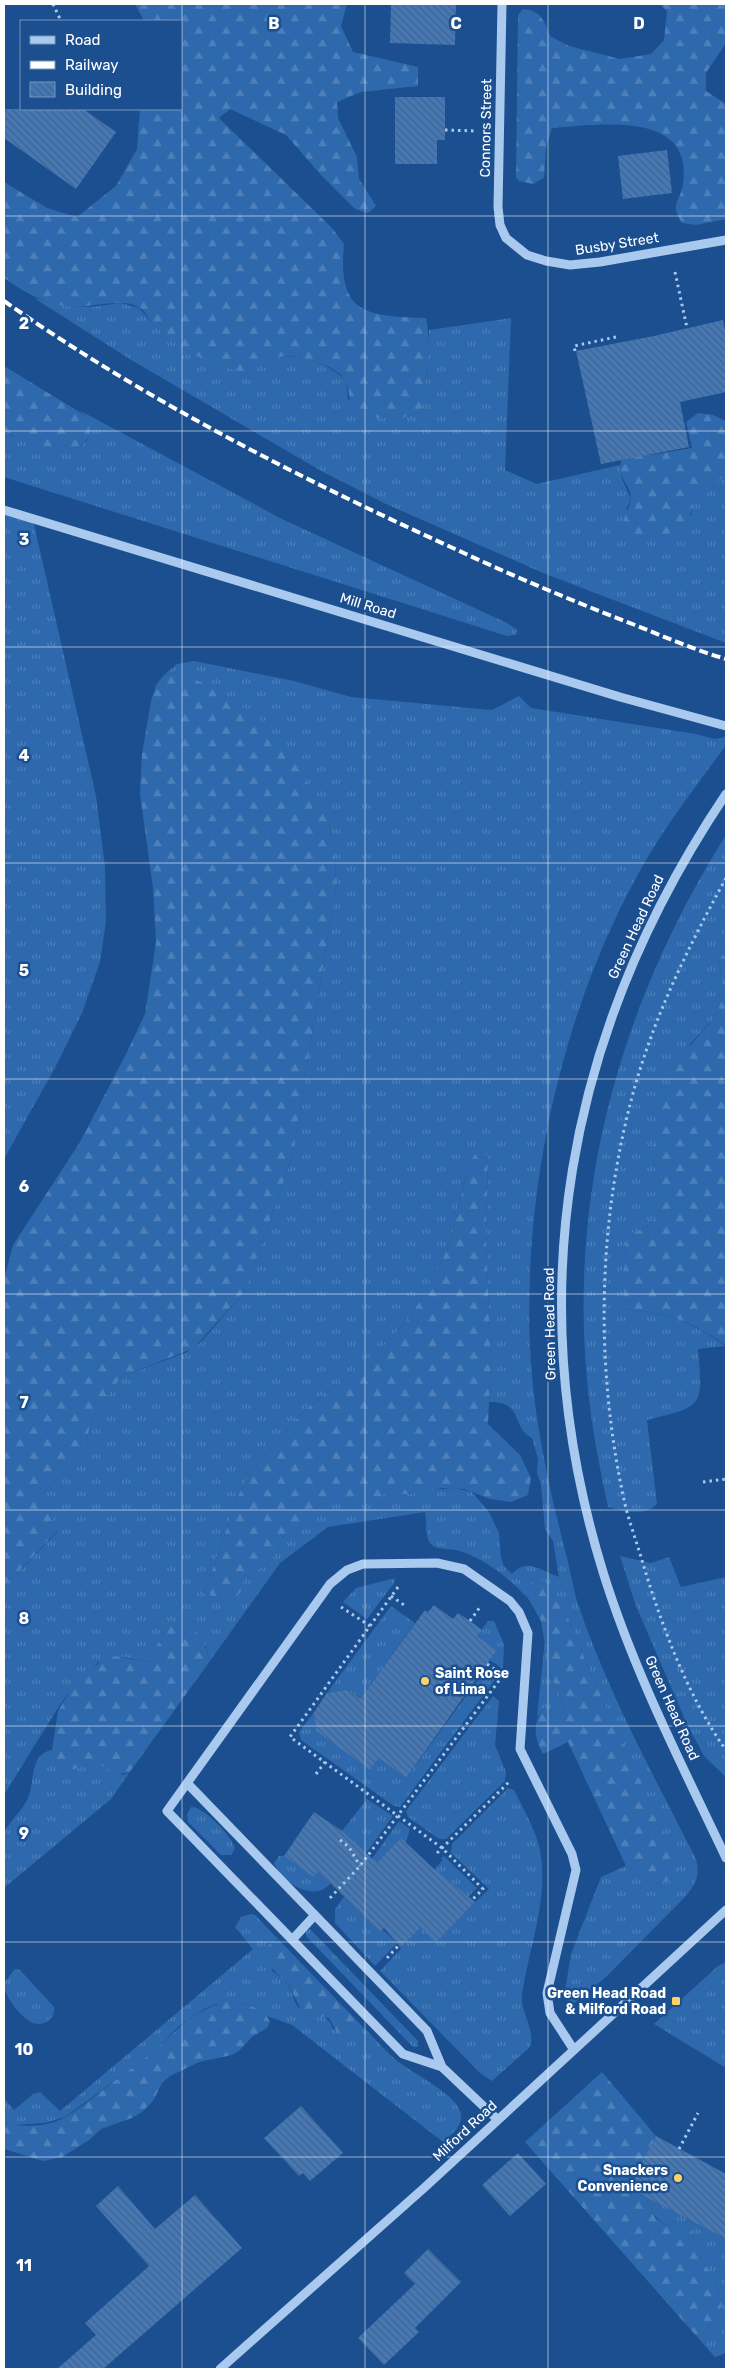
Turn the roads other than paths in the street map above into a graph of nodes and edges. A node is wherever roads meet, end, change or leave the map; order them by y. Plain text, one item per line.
1 (502, 4) edge
2 (726, 240) edge
3 (515, 246) joint
4 (4, 510) edge
5 (726, 726) edge
6 (724, 798) edge
7 (187, 1783) junction
8 (726, 1858) edge
9 (726, 1910) edge
10 (315, 1915) junction
11 (292, 1940) junction
12 (574, 2050) junction
13 (442, 2067) junction
14 (498, 2120) junction
15 (220, 2369) edge

1 - 3 street, Connors Street
2 - 3 street, Busby Street
4 - 5 street, Mill Road
6 - 8 street, Green Head Road
7 - 10 street
7 - 11 street
7 - 12 street
9 - 12 street, Milford Road
10 - 11 street
10 - 13 street
11 - 13 street
12 - 14 street, Milford Road
13 - 14 street
14 - 15 street, Milford Road

